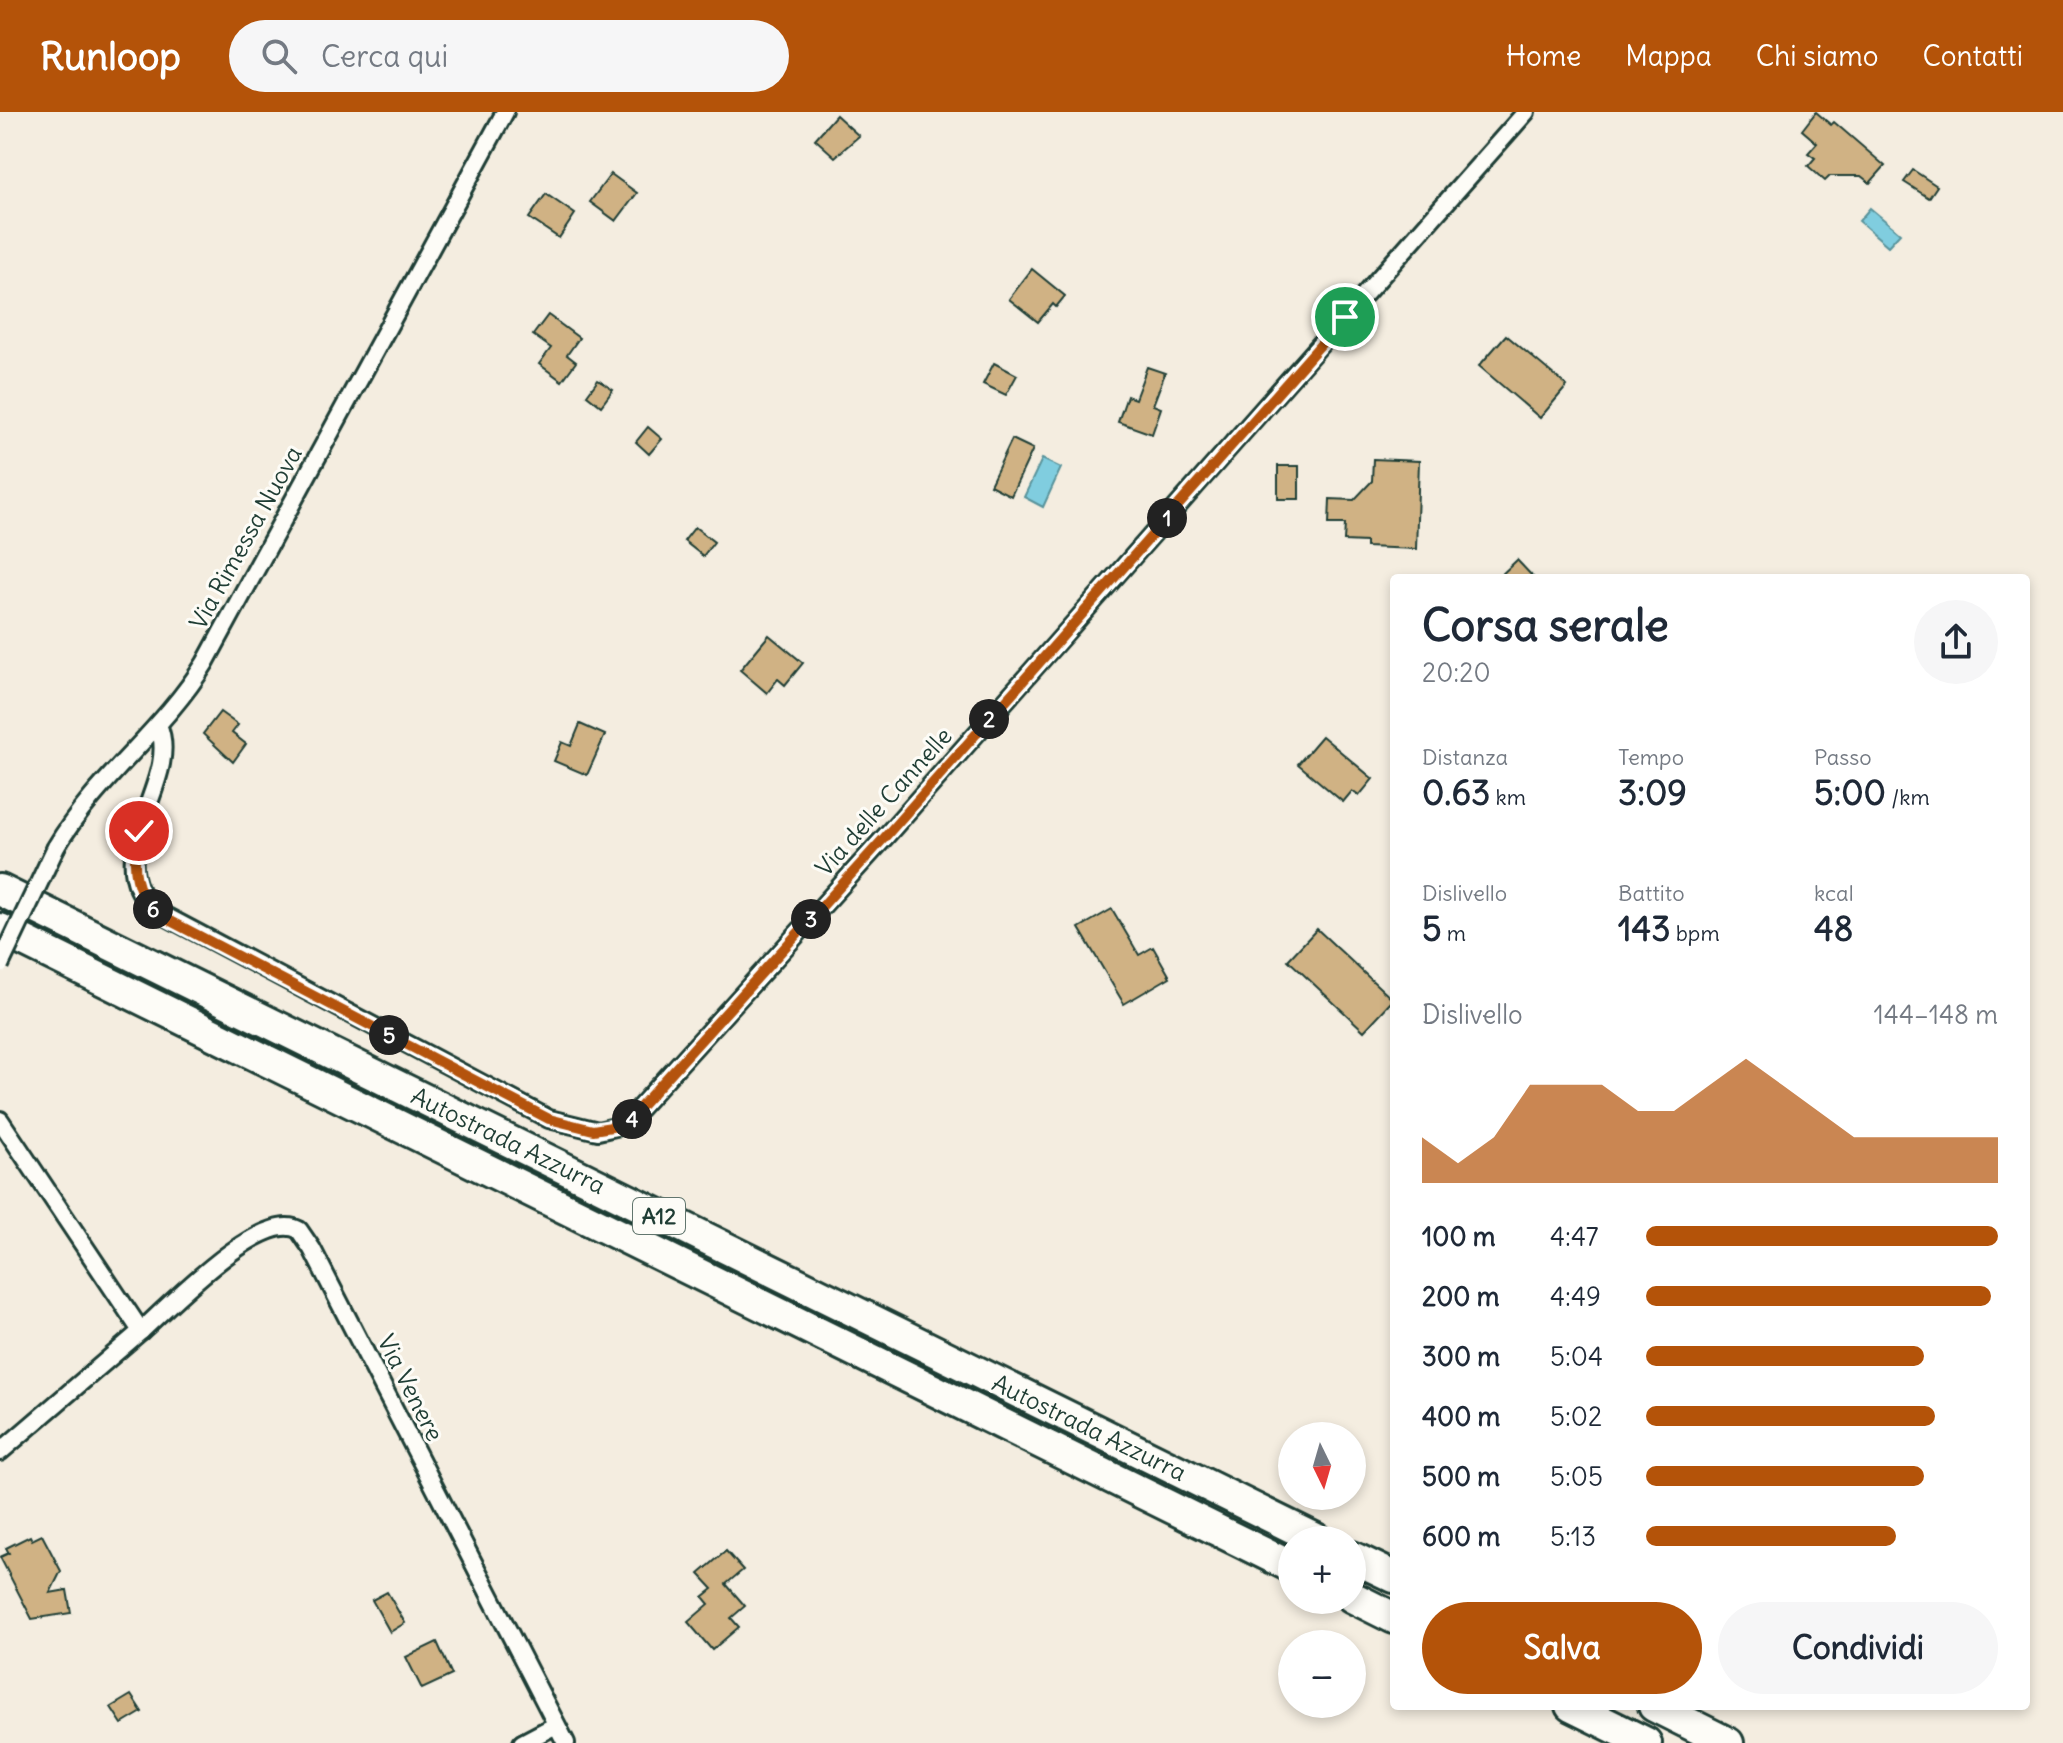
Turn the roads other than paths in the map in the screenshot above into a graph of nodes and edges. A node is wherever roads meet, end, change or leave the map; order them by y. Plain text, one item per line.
1 (505, 112) edge
2 (1526, 112) edge
3 (158, 725) junction
4 (0, 890) edge
5 (0, 929) edge
6 (0, 965) edge
7 (0, 1120) edge
8 (141, 1331) junction
9 (0, 1452) edge
10 (1290, 1526) edge
11 (1278, 1560) edge
12 (1366, 1564) edge
13 (1390, 1575) edge
14 (1366, 1604) edge
15 (1390, 1616) edge
16 (1579, 1710) edge
17 (1662, 1710) edge
18 (556, 1725) junction
19 (522, 1743) edge
20 (566, 1743) edge
21 (1646, 1743) edge
22 (1728, 1743) edge

1 - 3 street, Via Rimessa Nuova
2 - 3 street, Via delle Cannelle
3 - 6 street, Via Rimessa Nuova, bridge
4 - 10 highway, Autostrada Azzurra / A12
5 - 11 highway, Autostrada Azzurra / A12
7 - 8 street
8 - 9 street
8 - 18 street, Via Venere
12 - 13 highway
14 - 15 highway
16 - 21 highway
17 - 22 highway
18 - 19 street
18 - 20 street, Via Venere

